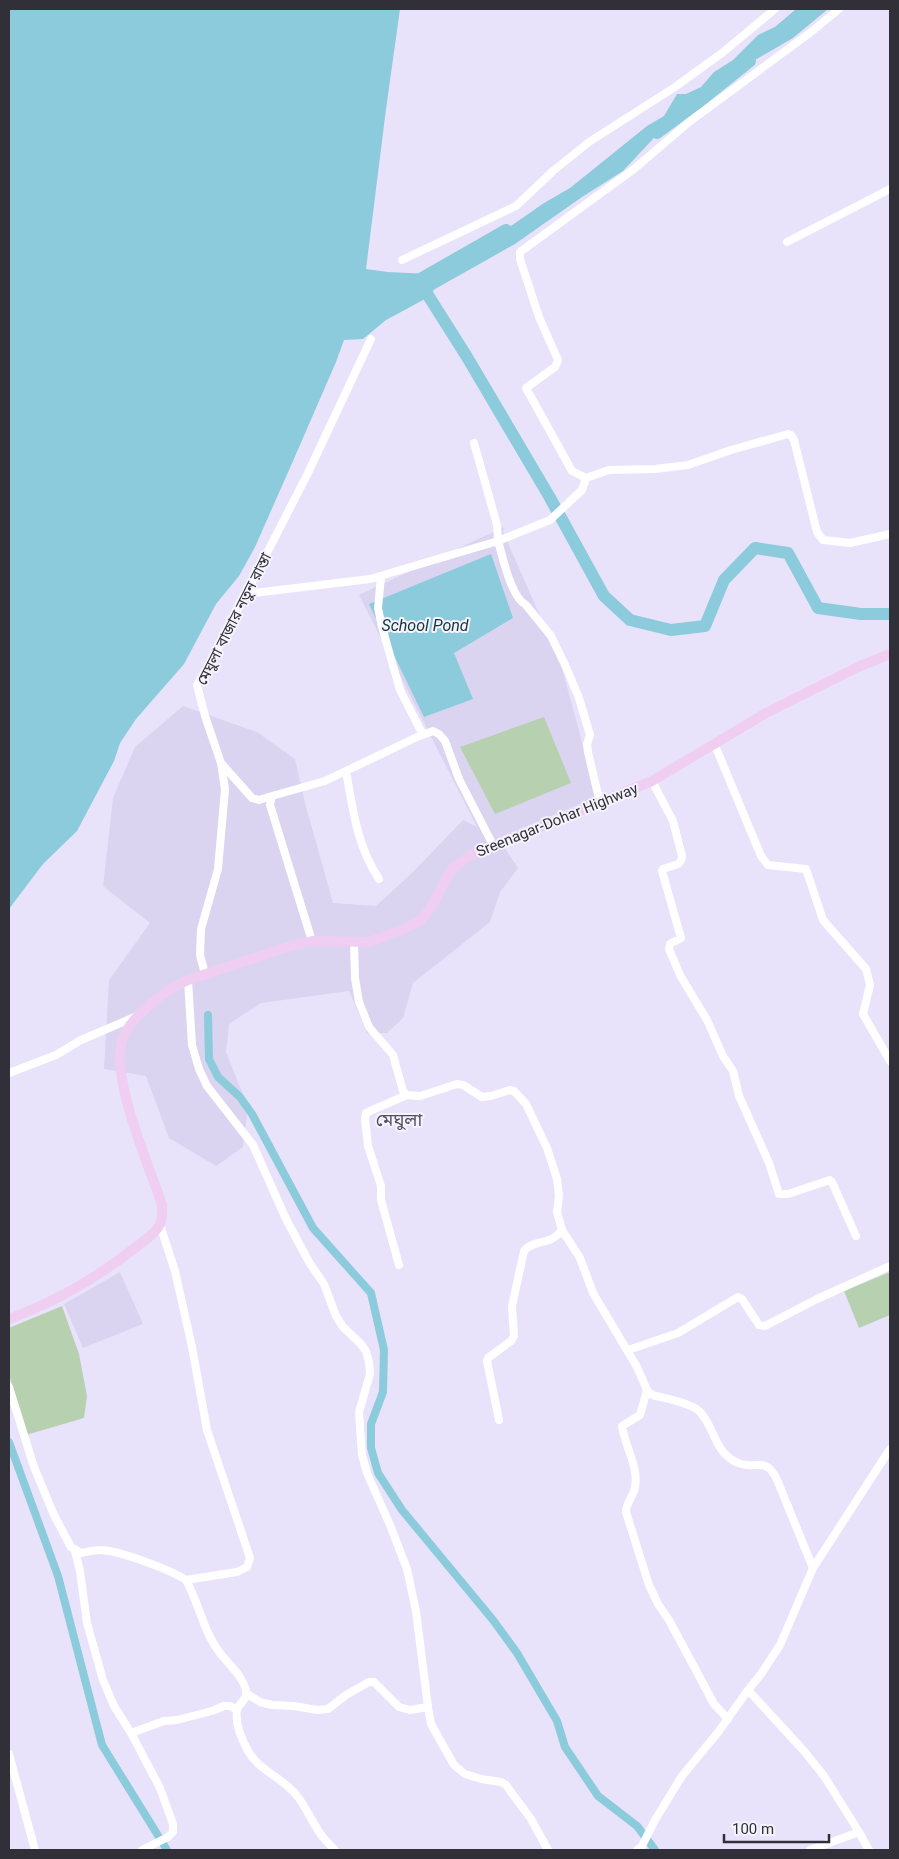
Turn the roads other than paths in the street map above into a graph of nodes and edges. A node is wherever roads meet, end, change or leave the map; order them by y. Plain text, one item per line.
1 (775, 9) edge
2 (839, 9) edge
3 (890, 189) edge
4 (786, 242) dead end
5 (402, 260) dead end
6 (372, 339) dead end
7 (474, 443) dead end
8 (586, 478) junction
9 (890, 534) edge
10 (498, 541) junction
11 (381, 576) junction
12 (246, 594) junction
13 (890, 654) edge
14 (423, 735) junction
15 (714, 743) junction
16 (221, 763) junction
17 (346, 772) junction
18 (652, 781) junction
19 (272, 796) junction
20 (600, 803) junction
21 (493, 845) junction
22 (379, 879) dead end
23 (312, 941) junction
24 (354, 943) junction
25 (205, 974) junction
26 (188, 980) junction
27 (141, 1014) junction
28 (890, 1062) edge
29 (9, 1073) edge
30 (407, 1095) junction
31 (160, 1225) junction
32 (562, 1230) junction
33 (856, 1236) dead end
34 (400, 1265) dead end
35 (890, 1266) edge
36 (9, 1319) edge
37 (628, 1350) junction
38 (9, 1387) edge
39 (647, 1390) junction
40 (500, 1420) dead end
41 (890, 1449) edge
42 (75, 1551) junction
43 (813, 1568) junction
44 (186, 1580) junction
45 (748, 1690) junction
46 (246, 1693) junction
47 (428, 1707) junction
48 (238, 1710) junction
49 (728, 1719) junction
50 (131, 1733) junction
51 (9, 1754) edge
52 (859, 1832) junction
53 (640, 1848) edge
54 (35, 1850) edge
55 (142, 1850) edge
56 (335, 1850) edge
57 (548, 1850) edge
58 (810, 1850) edge
59 (869, 1850) edge

1 - 5 street
2 - 8 street
3 - 4 street
6 - 12 street, মেঘুলা বাজার নতুন রাস্তা
7 - 10 street
8 - 9 street
8 - 10 street
10 - 11 street
10 - 20 street
11 - 12 street
11 - 14 street
12 - 16 street, মেঘুলা বাজার নতুন রাস্তা
13 - 15 main road, Sreenagar-Dohar Highway
14 - 17 street
14 - 21 street
15 - 18 main road, Sreenagar-Dohar Highway
15 - 28 street
16 - 19 street
16 - 25 street, মেঘুলা বাজার নতুন রাস্তা
17 - 19 street
17 - 22 street
18 - 20 main road, Sreenagar-Dohar Highway
18 - 33 street
19 - 23 street
20 - 21 main road, Sreenagar-Dohar Highway
21 - 24 main road, Sreenagar-Dohar Highway
23 - 24 main road, Sreenagar-Dohar Highway
23 - 25 main road, Sreenagar-Dohar Highway
24 - 30 street
25 - 26 main road, Sreenagar-Dohar Highway
26 - 27 main road, Sreenagar-Dohar Highway
26 - 47 street
27 - 29 street
27 - 31 main road, Sreenagar-Dohar Highway
30 - 32 street
30 - 34 street
31 - 36 main road
31 - 44 street
32 - 37 street
32 - 40 street
35 - 37 street
37 - 39 street
38 - 42 street
39 - 43 street
39 - 49 street
41 - 43 street
42 - 44 street
42 - 50 street
43 - 45 street
44 - 46 street
45 - 49 street
45 - 52 street
46 - 47 street
46 - 48 street
47 - 57 street
48 - 50 street
48 - 56 street
49 - 53 street
50 - 55 street
51 - 54 street
52 - 58 street
52 - 59 street

